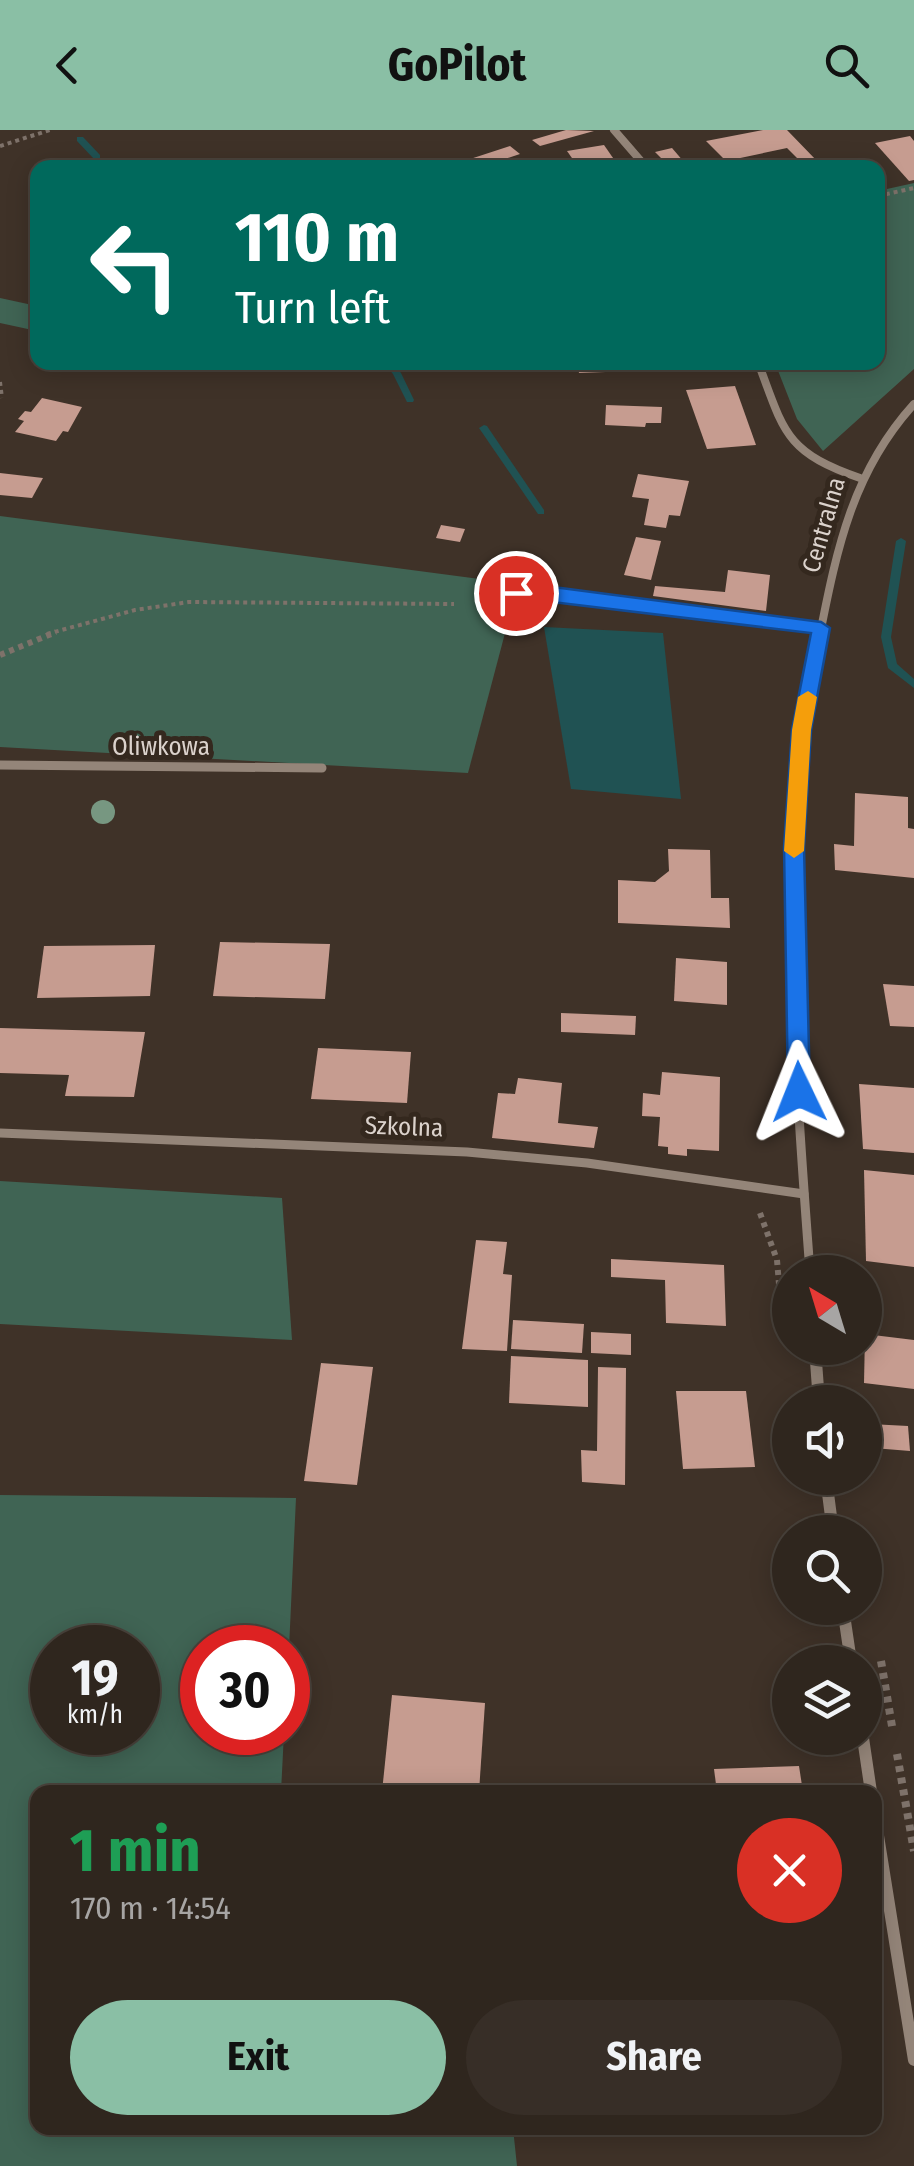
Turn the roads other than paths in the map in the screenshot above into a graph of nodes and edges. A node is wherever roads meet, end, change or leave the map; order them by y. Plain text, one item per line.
1 (614, 130) edge
2 (640, 160) edge
3 (761, 370) edge
4 (914, 404) edge
5 (860, 478) junction
6 (516, 593) dead end
7 (821, 628) junction
8 (0, 766) edge
9 (322, 768) dead end
10 (0, 1133) edge
11 (804, 1194) junction
12 (809, 1255) edge
13 (866, 1755) edge
14 (870, 1785) edge
15 (882, 1861) edge
16 (914, 2060) edge

1 - 2 street
3 - 5 street
4 - 5 street, Centralna
5 - 7 street, Centralna
6 - 7 lane
7 - 11 street, Centralna
8 - 9 street, Oliwkowa
10 - 11 street, Szkolna
11 - 12 street, Centralna
13 - 14 street
15 - 16 street

